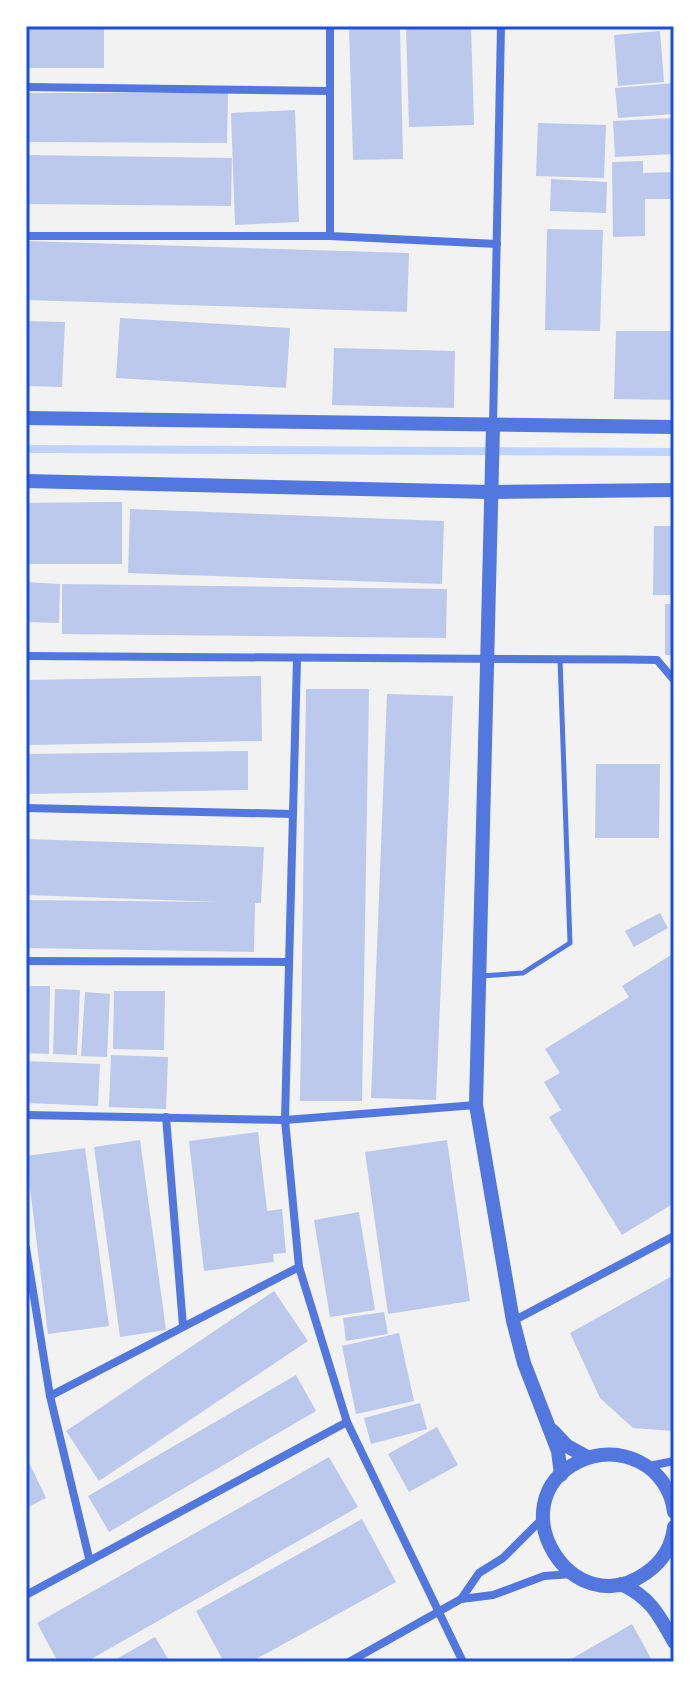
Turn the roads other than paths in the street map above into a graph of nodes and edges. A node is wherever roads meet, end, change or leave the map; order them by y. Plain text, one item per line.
1 (330, 26) edge
2 (501, 26) edge
3 (26, 87) edge
4 (329, 91) junction
5 (26, 236) edge
6 (330, 236) junction
7 (497, 244) junction
8 (26, 418) edge
9 (674, 427) edge
10 (492, 430) junction
11 (26, 481) edge
12 (490, 490) junction
13 (674, 490) edge
14 (26, 656) edge
15 (485, 658) junction
16 (560, 658) junction
17 (297, 659) junction
18 (674, 680) edge
19 (26, 808) edge
20 (293, 814) junction
21 (26, 961) edge
22 (289, 962) junction
23 (479, 976) junction
24 (476, 1105) junction
25 (26, 1115) edge
26 (166, 1117) junction
27 (285, 1120) junction
28 (674, 1236) edge
29 (26, 1248) edge
30 (299, 1267) junction
31 (513, 1321) junction
32 (183, 1326) junction
33 (50, 1396) junction
34 (347, 1422) junction
35 (548, 1425) junction
36 (587, 1457) junction
37 (674, 1461) edge
38 (648, 1466) junction
39 (561, 1475) junction
40 (674, 1512) edge
41 (543, 1518) junction
42 (674, 1527) edge
43 (89, 1558) junction
44 (653, 1567) junction
45 (572, 1574) junction
46 (621, 1584) junction
47 (26, 1595) edge
48 (461, 1599) junction
49 (654, 1606) junction
50 (437, 1613) junction
51 (674, 1642) edge
52 (349, 1662) edge
53 (463, 1662) edge

1 - 4 street
2 - 7 street
3 - 4 street
4 - 6 street
5 - 6 street
6 - 7 street
7 - 10 street
8 - 10 street
9 - 10 street
10 - 12 street
11 - 12 street
12 - 13 street
12 - 15 street
14 - 17 street
15 - 16 street
15 - 17 street
15 - 23 street
16 - 18 street
16 - 23 lane
17 - 20 street
19 - 20 street
20 - 22 street
21 - 22 street
22 - 27 street
23 - 24 street
24 - 27 street
24 - 31 street
25 - 26 street
26 - 27 street
26 - 32 street
27 - 30 street
28 - 31 street
29 - 33 street
30 - 32 street
30 - 34 street
31 - 35 street
32 - 33 street
33 - 43 street
34 - 43 street
34 - 50 street
35 - 36 street
35 - 39 street
36 - 38 street
36 - 39 street
37 - 38 street
38 - 40 street
39 - 41 street
41 - 45 street
41 - 48 street
42 - 44 street
43 - 47 street
44 - 46 street
44 - 49 street
45 - 46 street
45 - 48 street
46 - 49 street
48 - 50 street
49 - 51 street
50 - 52 street
50 - 53 street

